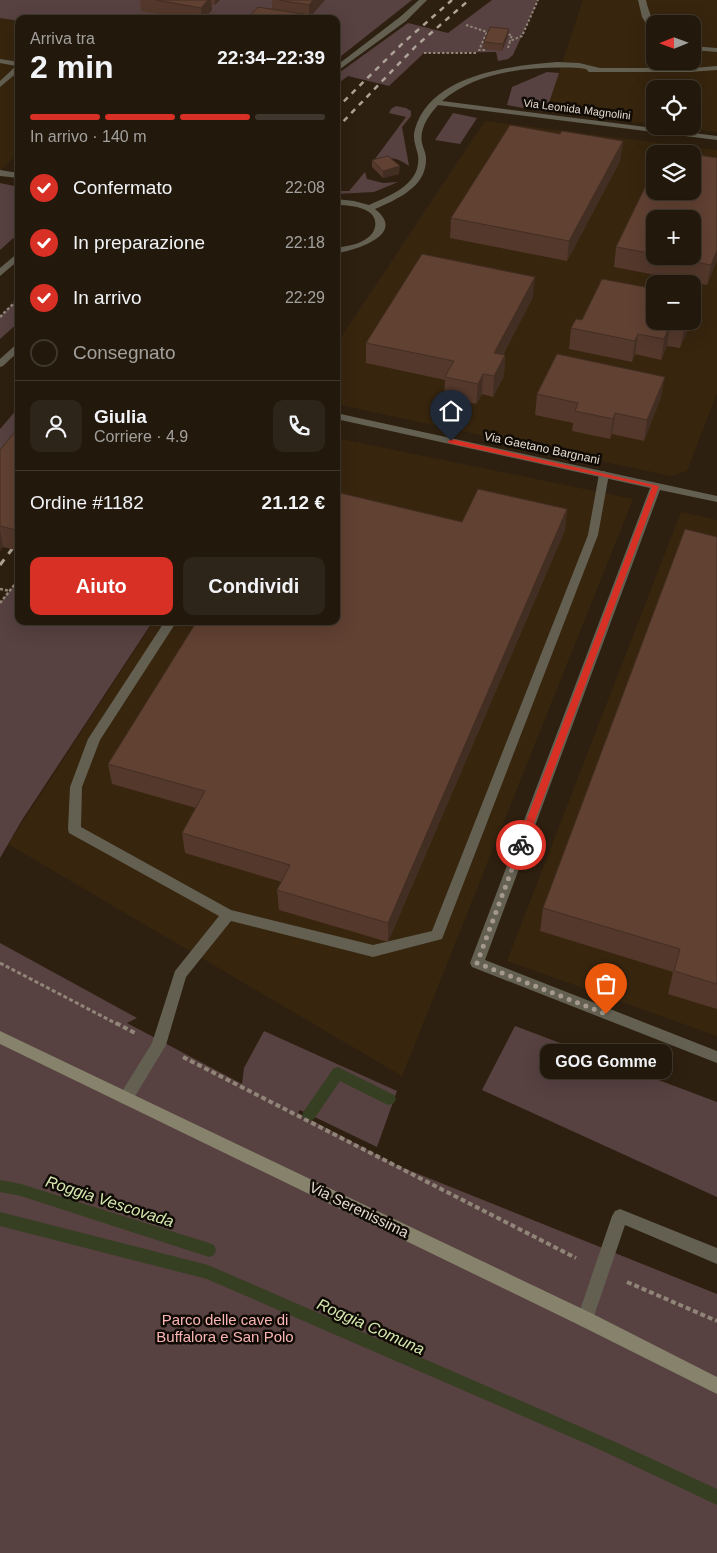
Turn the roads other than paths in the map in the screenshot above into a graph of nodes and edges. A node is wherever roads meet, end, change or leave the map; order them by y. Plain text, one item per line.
1 (423, 0) edge
2 (642, 0) edge
3 (646, 17) edge
4 (701, 49) edge
5 (717, 50) edge
6 (0, 61) edge
7 (15, 64) edge
8 (340, 67) edge
9 (717, 68) edge
10 (15, 69) edge
11 (701, 69) edge
12 (646, 70) edge
13 (0, 86) edge
14 (434, 102) junction
15 (717, 138) edge
16 (0, 173) edge
17 (15, 175) edge
18 (340, 202) edge
19 (368, 209) junction
20 (340, 250) edge
21 (15, 259) edge
22 (0, 273) edge
23 (15, 349) edge
24 (0, 364) edge
25 (340, 417) edge
26 (604, 474) junction
27 (656, 486) junction
28 (717, 486) edge
29 (715, 499) edge
30 (168, 625) edge
31 (228, 915) junction
32 (0, 1037) edge
33 (717, 1056) edge
34 (126, 1098) junction
35 (717, 1256) edge
36 (585, 1319) junction
37 (717, 1386) edge

1 - 8 street
2 - 3 street
4 - 5 street
6 - 7 street
9 - 11 street
10 - 13 street
12 - 14 street
14 - 15 street, Via Leonida Magnolini
14 - 19 street
16 - 17 street
18 - 19 street
19 - 20 street
21 - 22 street
23 - 24 street
25 - 26 street, Via Gaetano Bargnani
26 - 27 street, Via Gaetano Bargnani
26 - 31 street
27 - 29 street, Via Gaetano Bargnani
27 - 33 street
28 - 29 street, Via Gaetano Bargnani
30 - 31 street
31 - 34 street
32 - 34 main road, Via Serenissima
34 - 36 main road, Via Serenissima
35 - 36 street
36 - 37 main road, Via Serenissima

